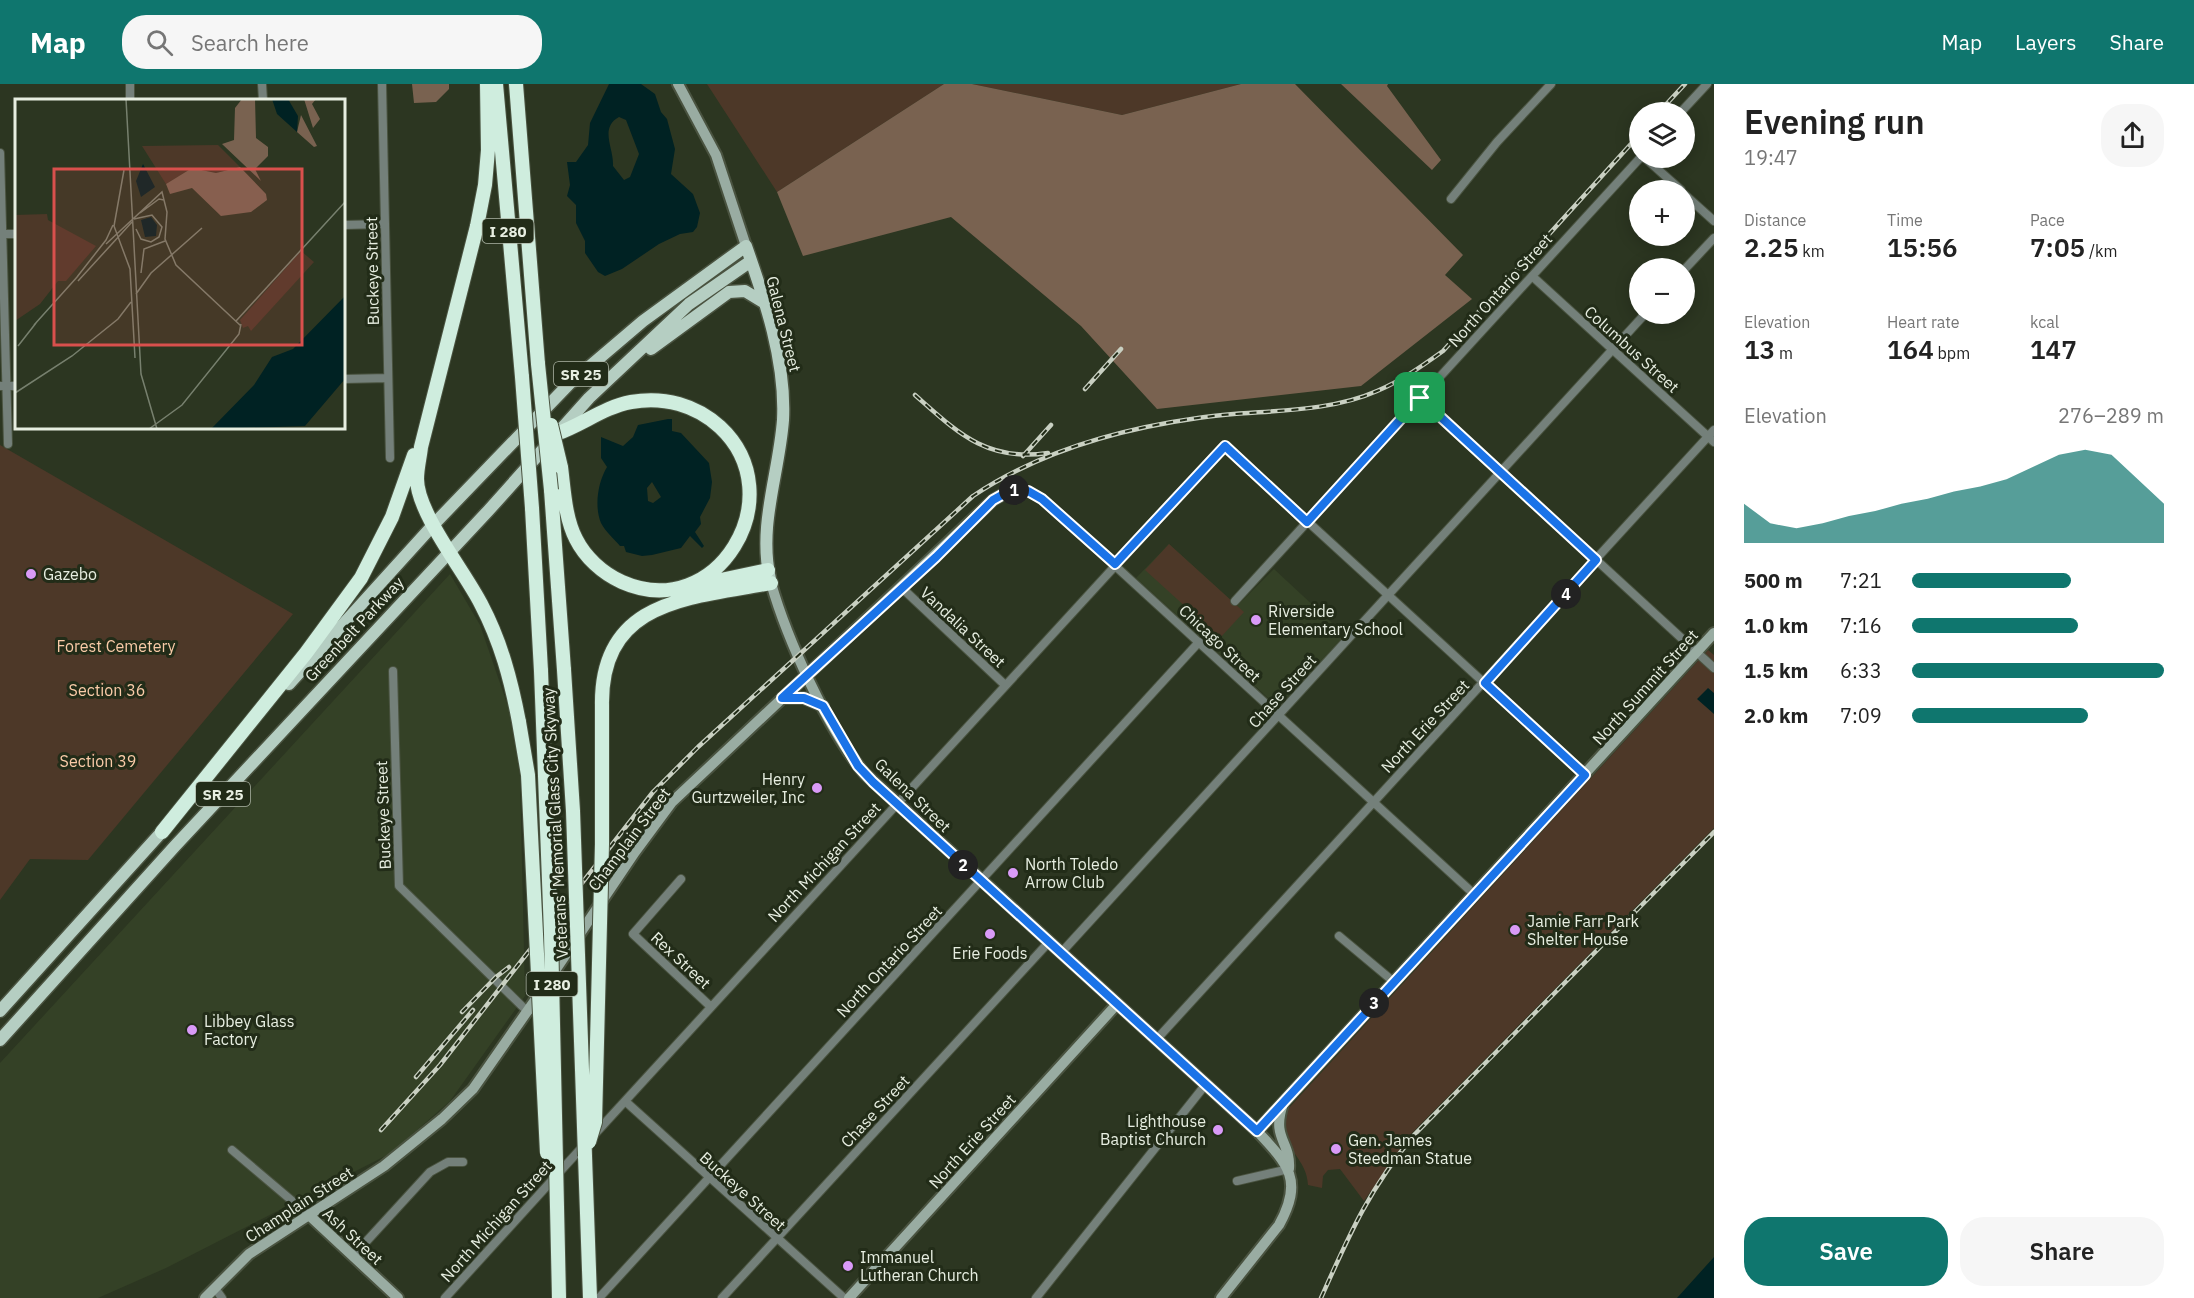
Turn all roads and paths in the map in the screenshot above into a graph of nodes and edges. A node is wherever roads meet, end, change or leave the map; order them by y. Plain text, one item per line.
1 (262, 84) edge
2 (382, 84) edge
3 (487, 84) edge
4 (496, 84) edge
5 (516, 84) edge
6 (678, 84) edge
7 (1551, 84) edge
8 (1707, 84) edge
9 (263, 99) edge
10 (1690, 102) edge
11 (0, 153) edge
12 (1631, 168) edge
13 (1656, 168) edge
14 (1669, 180) edge
15 (1451, 199) dead end
16 (1695, 204) edge
17 (1714, 221) edge
18 (384, 224) junction
19 (345, 225) edge
20 (1, 234) edge
21 (1714, 238) edge
22 (746, 246) junction
23 (1695, 258) edge
24 (751, 261) junction
25 (1532, 276) junction
26 (763, 302) junction
27 (1636, 324) edge
28 (1612, 350) junction
29 (538, 364) junction
30 (388, 378) junction
31 (345, 379) edge
32 (3, 386) edge
33 (434, 393) junction
34 (589, 398) junction
35 (1420, 398) junction
36 (1714, 430) edge
37 (556, 434) junction
38 (1711, 439) edge
39 (8, 444) dead end
40 (390, 458) dead end
41 (1500, 472) junction
42 (1023, 490) joint
43 (1307, 522) junction
44 (435, 523) junction
45 (449, 551) junction
46 (1596, 560) junction
47 (1115, 564) junction
48 (770, 577) junction
49 (684, 587) junction
50 (902, 588) junction
51 (1388, 595) junction
52 (1235, 601) dead end
53 (1714, 633) edge
54 (1199, 642) junction
55 (1696, 652) junction
56 (1714, 668) edge
57 (393, 671) dead end
58 (808, 674) junction
59 (1485, 683) junction
60 (1005, 685) junction
61 (782, 698) junction
62 (823, 706) junction
63 (1279, 715) junction
64 (1585, 775) junction
65 (896, 803) junction
66 (1374, 803) junction
67 (162, 832) junction
68 (681, 879) dead end
69 (980, 881) junction
70 (1475, 895) junction
71 (1339, 936) dead end
72 (1048, 942) junction
73 (1060, 954) junction
74 (1394, 982) junction
75 (1117, 1004) junction
76 (710, 1006) junction
77 (531, 1008) junction
78 (0, 1011) edge
79 (0, 1040) edge
80 (1156, 1040) junction
81 (1206, 1084) junction
82 (1285, 1098) junction
83 (625, 1101) junction
84 (1257, 1131) junction
85 (232, 1150) dead end
86 (585, 1156) junction
87 (462, 1162) dead end
88 (1289, 1169) junction
89 (708, 1178) junction
90 (1237, 1180) dead end
91 (310, 1216) junction
92 (776, 1239) junction
93 (353, 1256) junction
94 (215, 1288) junction
95 (205, 1298) edge
96 (222, 1298) edge
97 (398, 1298) edge
98 (445, 1298) edge
99 (558, 1298) edge
100 (590, 1298) edge
101 (599, 1298) edge
102 (722, 1298) edge
103 (844, 1298) edge
104 (849, 1298) edge
105 (1036, 1298) edge
106 (1221, 1298) edge

1 - 9 street
2 - 18 street, Buckeye Street
3 - 33 highway
4 - 99 highway, Veterans' Memorial Glass City Skyway / I 280, bridge
5 - 29 highway, I 280
6 - 22 main road, Galena Street
7 - 15 street
8 - 10 street
11 - 20 street
12 - 25 street, North Ontario Street
13 - 14 street
16 - 17 street
18 - 19 street
18 - 30 street, Buckeye Street
20 - 32 street
21 - 23 street
22 - 24 main road, Galena Street
22 - 44 main road, Greenbelt Parkway / SR 25
24 - 26 main road, Galena Street
24 - 34 main road, Greenbelt Parkway / SR 25
25 - 28 street, Columbus Street
25 - 35 street, North Ontario Street
26 - 34 main road
26 - 48 main road, Galena Street
27 - 28 street, Chase Street
28 - 38 street, Columbus Street
28 - 41 street, Chase Street
29 - 49 highway, bridge
29 - 86 highway, Veterans' Memorial Glass City Skyway / I 280, bridge
30 - 31 street
30 - 40 street, Buckeye Street
32 - 39 street
33 - 44 highway
33 - 67 highway
34 - 37 main road, Greenbelt Parkway / SR 25
35 - 41 street
35 - 43 street, North Ontario Street
36 - 38 street, North Erie Street
37 - 45 main road, Greenbelt Parkway / SR 25
37 - 49 highway
38 - 46 street, North Erie Street
41 - 46 street
41 - 51 street, Chase Street
42 - 47 street, Chicago Street
42 - 50 main road, Champlain Street
43 - 47 street, North Michigan Street
43 - 51 street
43 - 52 street, North Ontario Street
44 - 45 highway
44 - 67 main road, Greenbelt Parkway / SR 25
45 - 79 main road, Greenbelt Parkway / SR 25
45 - 99 highway, bridge
46 - 55 street
46 - 59 street, North Erie Street
47 - 54 street, Chicago Street
47 - 60 street, North Michigan Street
48 - 49 highway
48 - 58 main road, Galena Street
48 - 86 highway, bridge
50 - 58 main road, Champlain Street
50 - 60 street, Vandalia Street
51 - 59 street
51 - 63 street, Chase Street
53 - 55 main road, North Summit Street
54 - 63 street, Chicago Street
54 - 69 street, North Ontario Street
55 - 56 street
55 - 64 main road, North Summit Street
57 - 77 street, Buckeye Street
58 - 61 main road, Champlain Street
58 - 62 main road, Galena Street
59 - 64 street
59 - 66 street, North Erie Street
60 - 65 street, North Michigan Street
61 - 62 main road
61 - 77 main road, Champlain Street, bridge
62 - 65 main road, Galena Street
63 - 66 street, Chicago Street
63 - 73 street, Chase Street
64 - 70 main road, North Summit Street
65 - 69 main road, Galena Street
65 - 76 street, North Michigan Street
66 - 70 street, Chicago Street
66 - 80 street, North Erie Street
67 - 78 main road, Greenbelt Parkway / SR 25
68 - 76 street, Rex Street
69 - 72 main road, Galena Street
69 - 89 street, North Ontario Street
70 - 74 main road, North Summit Street
71 - 74 street
72 - 73 main road, Galena Street
72 - 92 street, Chase Street
73 - 75 main road, Galena Street
74 - 82 main road, North Summit Street
75 - 80 main road, Galena Street
75 - 104 main road, North Erie Street
76 - 83 street, North Michigan Street
77 - 91 main road, Champlain Street
80 - 81 main road, Galena Street
81 - 84 main road, Galena Street
81 - 105 street
82 - 84 main road, North Summit Street
82 - 88 main road
83 - 89 street, Buckeye Street
83 - 98 street, North Michigan Street
84 - 88 main road, Galena Street
85 - 91 street, Ash Street
86 - 100 highway, Veterans' Memorial Glass City Skyway / I 280
87 - 93 street
88 - 90 street
88 - 106 main road
89 - 92 street, Buckeye Street
89 - 101 street, North Ontario Street
91 - 93 main road, Ash Street
91 - 94 main road, Champlain Street
92 - 102 street, Chase Street
92 - 103 street, Buckeye Street
93 - 97 main road, Ash Street
94 - 95 main road, Champlain Street
94 - 96 street

